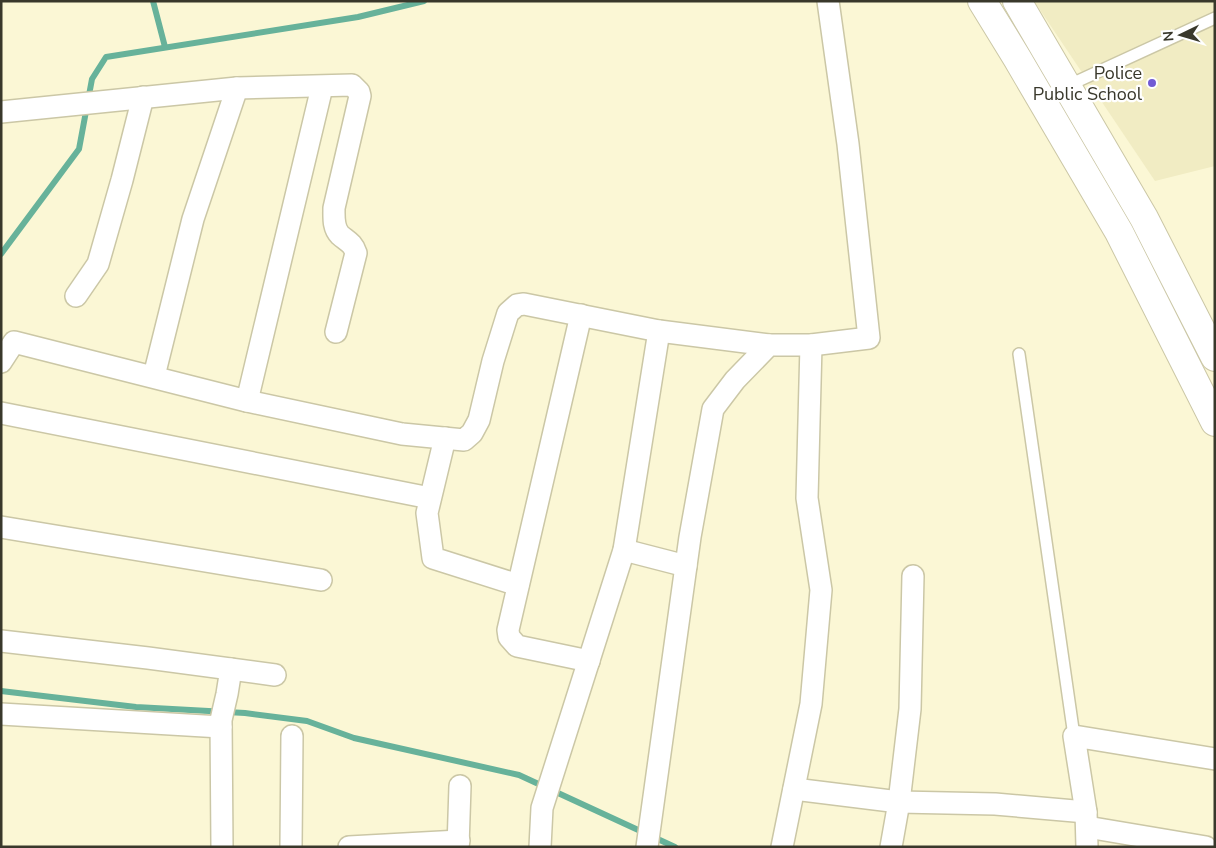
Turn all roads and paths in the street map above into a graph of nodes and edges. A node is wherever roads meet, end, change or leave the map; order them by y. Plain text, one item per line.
1 (828, 1) edge
2 (982, 1) edge
3 (1016, 1) edge
4 (1215, 18) edge
5 (1068, 86) junction
6 (322, 87) junction
7 (238, 88) junction
8 (143, 97) junction
9 (1041, 98) junction
10 (1, 112) edge
11 (76, 296) dead end
12 (581, 315) junction
13 (336, 332) dead end
14 (659, 332) junction
15 (769, 345) junction
16 (811, 345) junction
17 (1019, 354) dead end
18 (1215, 357) edge
19 (1, 362) edge
20 (154, 376) junction
21 (247, 401) junction
22 (1, 412) edge
23 (1215, 422) edge
24 (445, 438) junction
25 (430, 498) junction
26 (1, 526) edge
27 (624, 550) junction
28 (686, 566) junction
29 (913, 576) dead end
30 (321, 580) dead end
31 (518, 585) junction
32 (1, 641) edge
33 (589, 661) junction
34 (231, 669) junction
35 (275, 675) dead end
36 (1, 714) edge
37 (221, 724) junction
38 (292, 736) dead end
39 (1074, 736) junction
40 (1215, 759) edge
41 (460, 786) dead end
42 (794, 788) junction
43 (900, 802) junction
44 (1087, 829) edge
45 (459, 844) edge
46 (378, 846) edge
47 (222, 847) edge
48 (291, 847) edge
49 (349, 847) edge
50 (540, 847) edge
51 (647, 847) edge
52 (782, 847) edge
53 (892, 847) edge
54 (1206, 847) edge

1 - 16 street
2 - 9 main road
3 - 5 main road
4 - 5 lane
5 - 9 lane
5 - 18 main road
6 - 7 street
6 - 13 street
6 - 21 street
7 - 8 street
7 - 20 street
8 - 10 street
8 - 11 street
9 - 23 main road
12 - 14 street
12 - 24 street
12 - 31 street
14 - 15 street
14 - 27 street
15 - 16 street
15 - 28 street
16 - 42 street
17 - 39 lane
19 - 20 street
20 - 21 street
21 - 24 street
22 - 25 street
24 - 25 street
25 - 31 street
26 - 30 street
27 - 28 street
27 - 33 street
28 - 51 street
29 - 43 street
31 - 33 street
32 - 34 street
33 - 50 street
34 - 35 street
34 - 37 street
36 - 37 street
37 - 47 street
38 - 48 street
39 - 40 street
39 - 44 street
41 - 45 street
42 - 43 street
42 - 52 street
43 - 44 street
43 - 53 street
44 - 54 street
45 - 46 street
46 - 49 street

